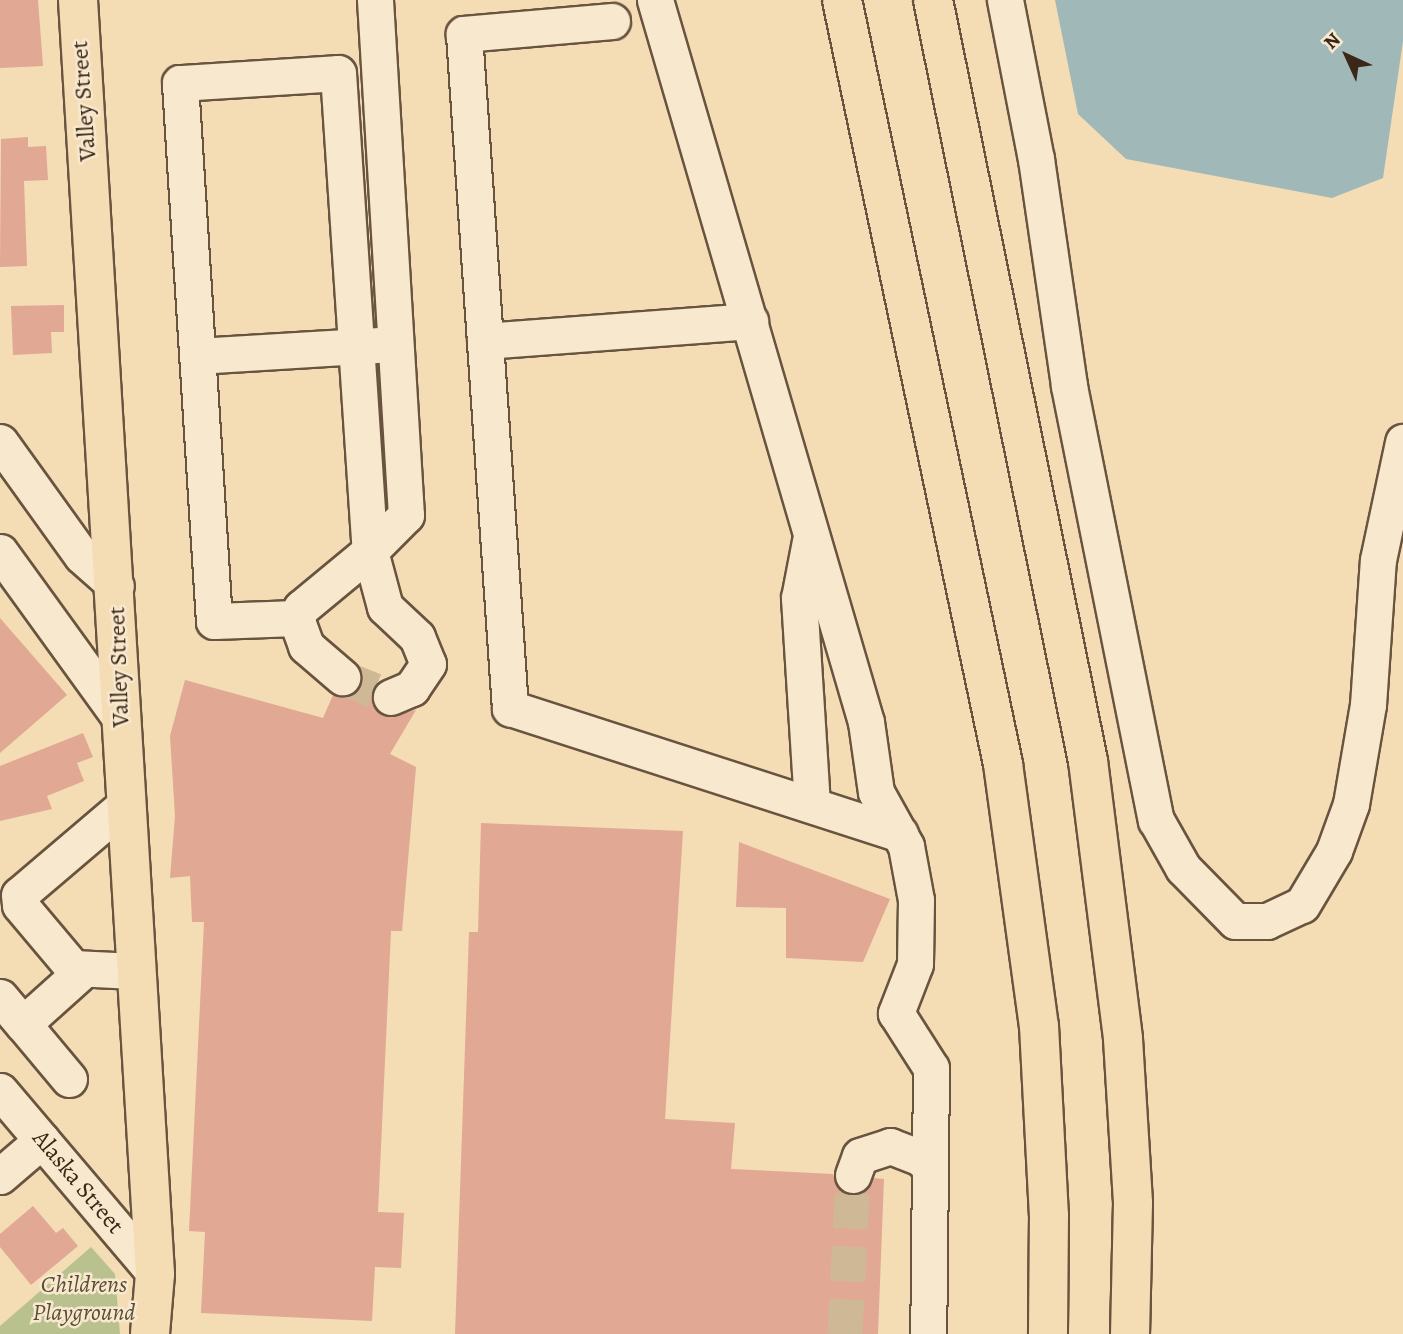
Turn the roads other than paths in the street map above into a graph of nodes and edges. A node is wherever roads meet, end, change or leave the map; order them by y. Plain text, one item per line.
1 (78, 0) edge
2 (375, 0) edge
3 (655, 0) edge
4 (842, 0) edge
5 (933, 0) edge
6 (1005, 0) edge
7 (612, 21) dead end
8 (750, 321) junction
9 (485, 341) junction
10 (398, 344) junction
11 (356, 346) junction
12 (198, 356) junction
13 (0, 442) edge
14 (1403, 442) edge
15 (811, 531) junction
16 (370, 551) junction
17 (0, 552) edge
18 (116, 586) junction
19 (296, 618) junction
20 (342, 677) tunnel mouth
21 (391, 697) dead end
22 (121, 719) junction
23 (126, 804) junction
24 (812, 805) junction
25 (900, 834) junction
26 (10, 897) edge
27 (82, 971) junction
28 (135, 971) junction
29 (0, 997) edge
30 (23, 1024) junction
31 (69, 1079) dead end
32 (0, 1091) edge
33 (42, 1140) junction
34 (930, 1168) junction
35 (853, 1175) tunnel mouth
36 (0, 1176) edge
37 (155, 1274) junction
38 (150, 1334) edge
39 (928, 1334) edge
40 (1048, 1334) edge
41 (1130, 1334) edge

1 - 18 main road, Valley Street
2 - 10 street
3 - 8 street
4 - 40 main road
5 - 41 main road
6 - 14 street
7 - 9 street
8 - 9 street
8 - 15 street
9 - 24 street
10 - 11 street
10 - 16 street
11 - 12 street
11 - 12 street
11 - 16 street
12 - 19 street
13 - 18 street
15 - 24 street
15 - 25 street
16 - 19 street
16 - 21 street
17 - 22 street
18 - 22 main road, Valley Street
19 - 20 street
22 - 23 main road, Valley Street
23 - 26 street
23 - 28 main road, Valley Street
24 - 25 street
25 - 34 street
26 - 27 street
27 - 28 street
27 - 30 street
28 - 37 main road, Valley Street
29 - 30 street
30 - 31 street
32 - 33 street, Alaska Street
33 - 36 street
33 - 37 street, Alaska Street
34 - 35 street
34 - 39 street
37 - 38 main road, Valley Street

